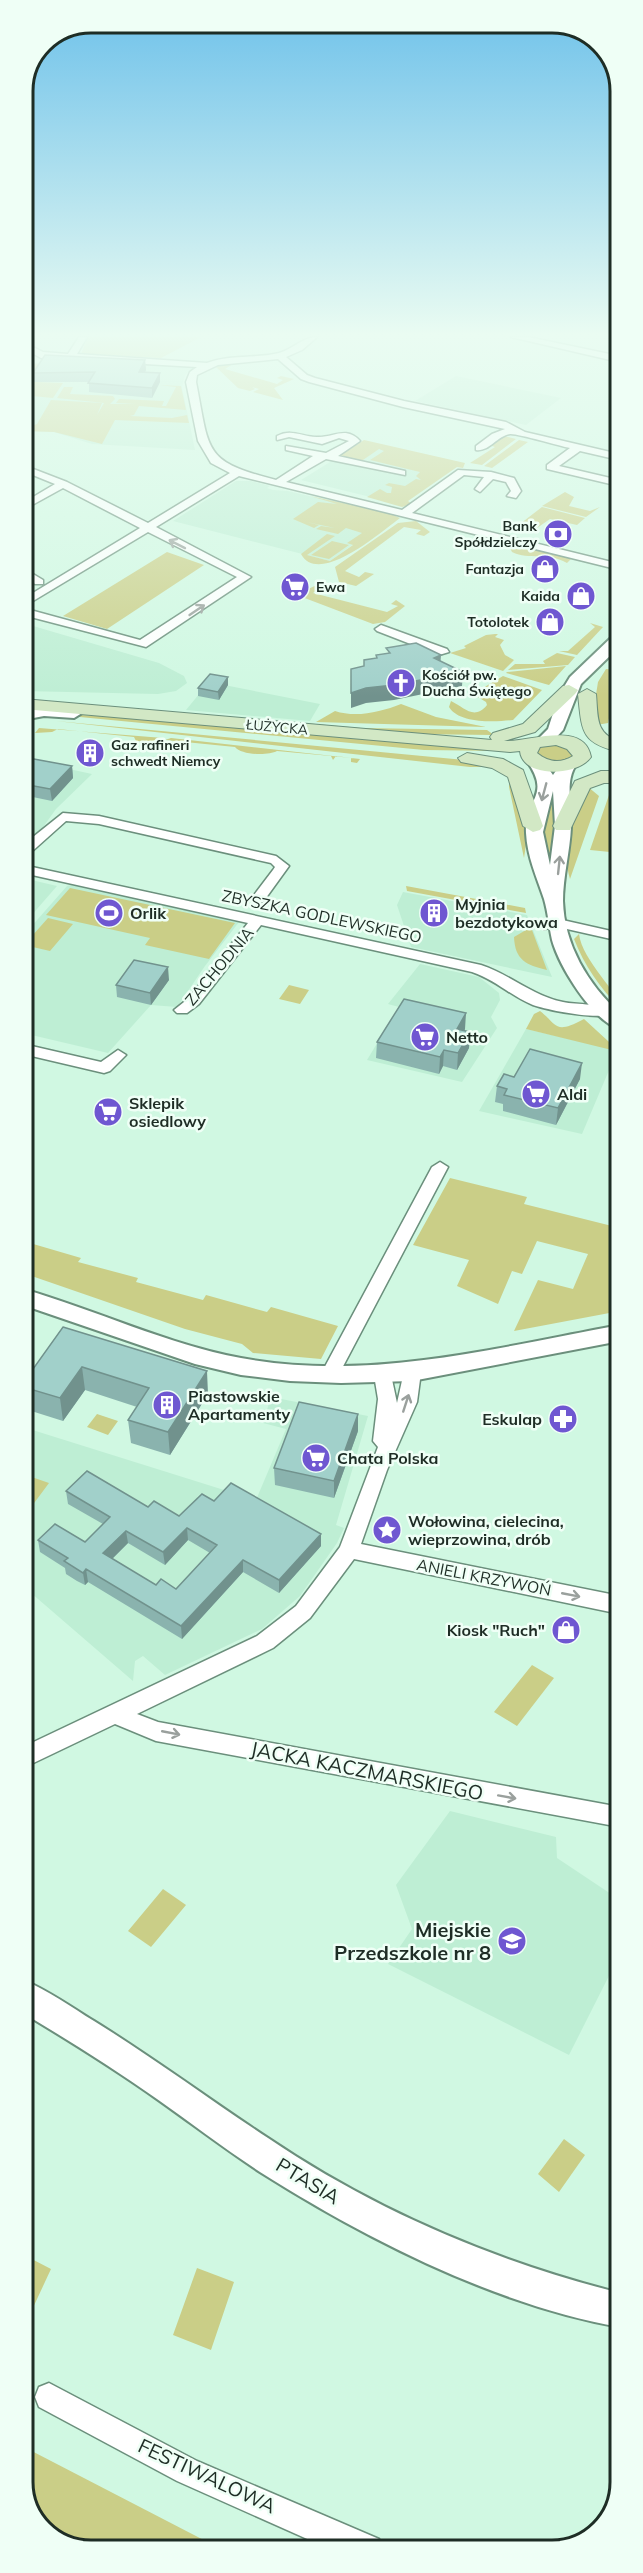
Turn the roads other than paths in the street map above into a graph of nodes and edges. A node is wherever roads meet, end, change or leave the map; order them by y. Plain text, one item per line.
1 (213, 457) edge
2 (321, 457) edge
3 (328, 457) edge
4 (565, 457) edge
5 (33, 472) edge
6 (237, 472) junction
7 (400, 473) dead end
8 (491, 476) junction
9 (610, 481) edge
10 (278, 483) junction
11 (63, 484) junction
12 (480, 489) dead end
13 (512, 496) dead end
14 (33, 501) edge
15 (404, 514) junction
16 (147, 528) junction
17 (610, 565) edge
18 (33, 594) edge
19 (38, 595) junction
20 (33, 598) edge
21 (33, 614) edge
22 (381, 628) dead end
23 (443, 652) dead end
24 (610, 655) edge
25 (610, 659) edge
26 (569, 690) junction
27 (587, 694) junction
28 (33, 715) edge
29 (33, 715) edge
30 (610, 744) edge
31 (423, 746) junction
32 (535, 751) junction
33 (576, 756) junction
34 (610, 758) edge
35 (610, 764) edge
36 (610, 777) edge
37 (533, 826) junction
38 (563, 826) junction
39 (33, 843) edge
40 (33, 871) edge
41 (258, 900) dead end
42 (554, 903) junction
43 (257, 921) junction
44 (551, 924) junction
45 (610, 935) edge
46 (182, 1010) dead end
47 (610, 1015) edge
48 (610, 1017) edge
49 (33, 1051) edge
50 (118, 1055) dead end
51 (440, 1167) dead end
52 (33, 1300) edge
53 (610, 1335) edge
54 (412, 1372) junction
55 (330, 1374) junction
56 (383, 1375) junction
57 (377, 1470) junction
58 (349, 1551) junction
59 (610, 1603) edge
60 (116, 1715) junction
61 (33, 1753) edge
62 (610, 1815) edge
63 (33, 2001) edge
64 (610, 2307) edge
65 (49, 2397) dead end
66 (345, 2540) edge

1 - 6 street
2 - 10 street
3 - 7 street
4 - 9 street
5 - 11 street
6 - 10 street
6 - 16 street
8 - 12 street
8 - 13 street
8 - 15 street
10 - 15 street
11 - 14 street
11 - 16 street
15 - 17 street
16 - 19 street
21 -> 16 street
18 - 19 street
19 - 20 street
22 - 23 street
24 - 26 street
25 - 27 street
26 - 31 main road
26 - 32 street
27 - 30 main road
27 - 33 street
28 - 31 main road, ŁUŻYCKA
29 - 31 main road, ŁUŻYCKA
31 - 32 main road, ŁUŻYCKA
31 - 37 main road
32 - 33 main road
32 - 33 main road
32 -> 37 street
33 - 34 main road
33 - 35 main road
33 - 38 street
36 - 38 main road
37 - 42 street
42 -> 38 street
39 - 41 street
40 - 43 street, ZBYSZKA GODLEWSKIEGO
42 - 44 street
43 - 46 street, ZACHODNIA
43 - 48 street, ZBYSZKA GODLEWSKIEGO
44 - 45 street
44 - 47 street
49 - 50 street
51 - 55 street
52 - 55 street
53 - 54 street
54 - 56 street
57 -> 54 street
55 - 56 street
56 - 57 street
57 - 58 street
58 -> 59 street, ANIELI KRZYWOŃ
58 - 60 street
60 - 61 street
60 -> 62 street, JACKA KACZMARSKIEGO
63 - 64 street, PTASIA
65 - 66 street, FESTIWALOWA

